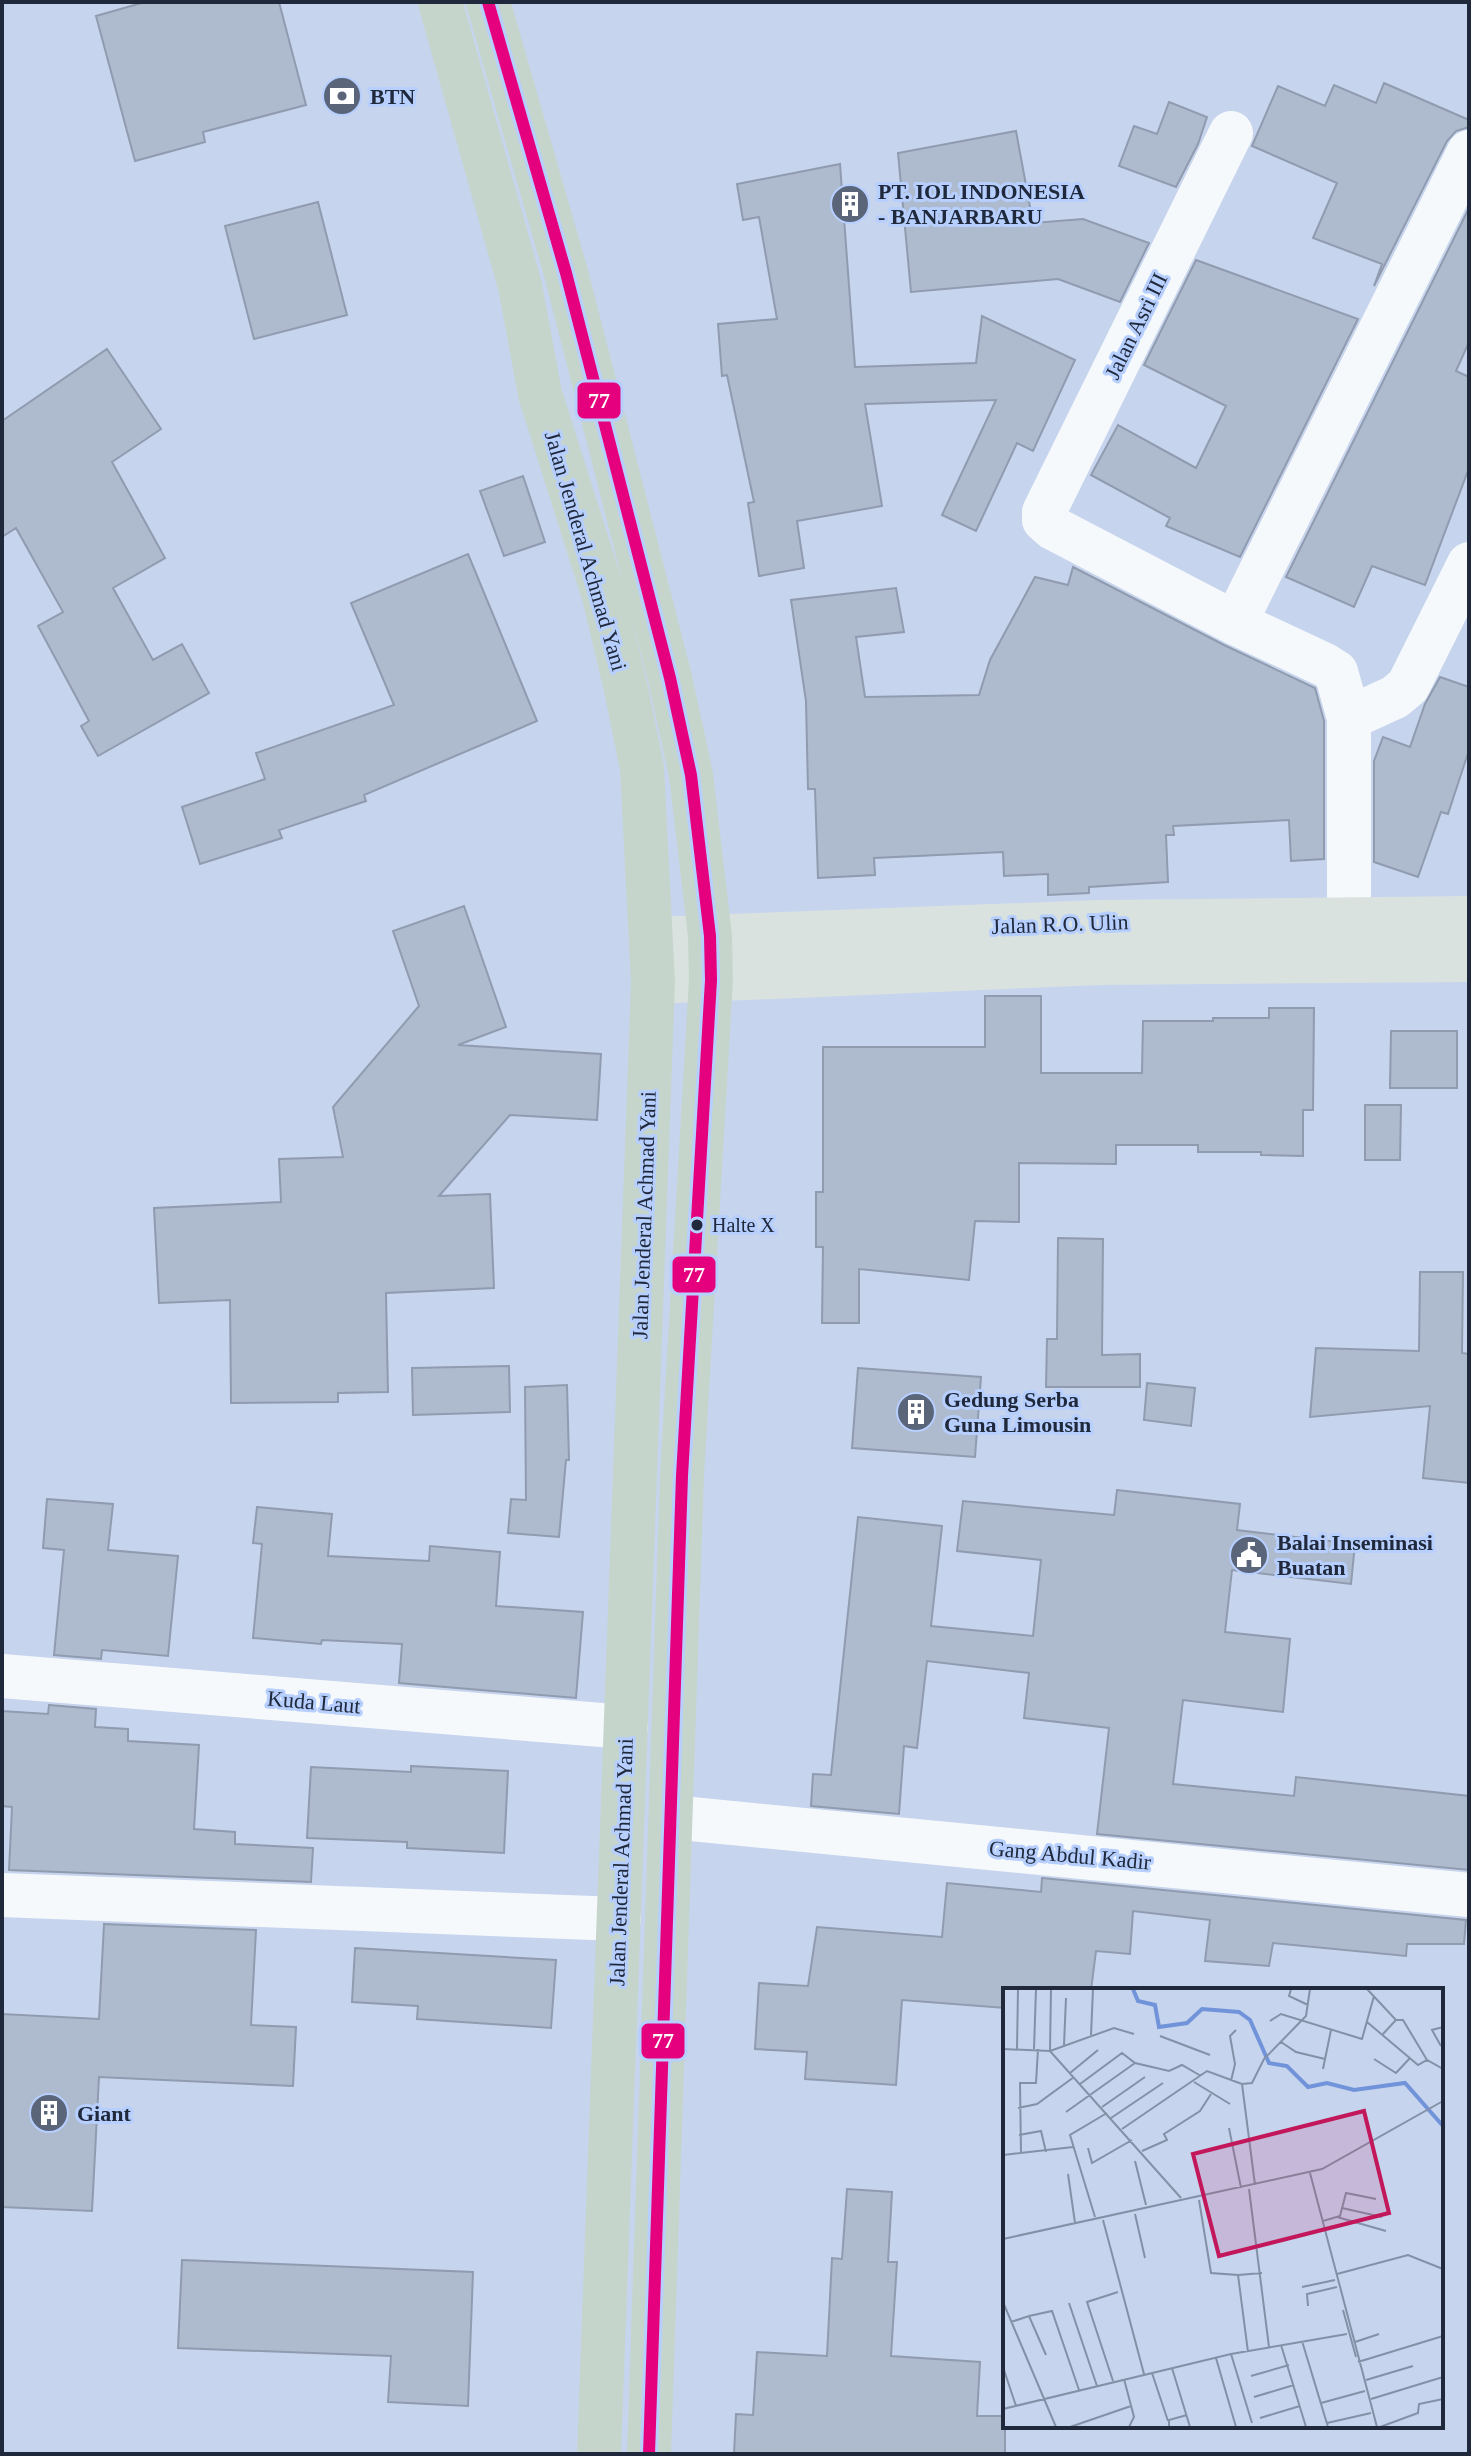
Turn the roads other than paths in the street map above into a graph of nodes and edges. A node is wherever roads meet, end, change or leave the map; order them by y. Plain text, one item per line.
1 (440, 2) edge
2 (488, 2) edge
3 (1231, 133) dead end
4 (1469, 152) edge
5 (1469, 564) edge
6 (1235, 623) junction
7 (1349, 718) junction
8 (1469, 918) edge
9 (1349, 919) junction
10 (710, 936) junction
11 (652, 939) junction
12 (1099, 942) junction
13 (1469, 960) edge
14 (711, 980) junction
15 (653, 982) junction
16 (2, 1676) edge
17 (626, 1727) junction
18 (671, 1817) junction
19 (2, 1895) edge
20 (1469, 1895) edge
21 (619, 1919) junction
22 (604, 2321) junction
23 (654, 2321) junction
24 (599, 2454) edge
25 (649, 2454) edge

1 - 11 highway, Jalan Jenderal Achmad Yani
2 - 10 highway, Jalan Jenderal Achmad Yani
3 - 6 street, Jalan Asri III
4 - 6 street
5 - 7 street
6 - 7 street
7 - 9 street
8 - 9 main road, Jalan R.O. Ulin
9 - 12 main road, Jalan R.O. Ulin
10 - 11 main road, Jalan R.O. Ulin
10 - 12 main road, Jalan R.O. Ulin
10 - 14 highway, Jalan Jenderal Achmad Yani
11 - 15 highway, Jalan Jenderal Achmad Yani
12 - 13 main road, Jalan R.O. Ulin
12 - 14 main road, Jalan R.O. Ulin
14 - 15 main road, Jalan R.O. Ulin
14 - 18 highway, Jalan Jenderal Achmad Yani
15 - 17 highway, Jalan Jenderal Achmad Yani
16 - 17 street, Kuda Laut
17 - 21 highway, Jalan Jenderal Achmad Yani
18 - 20 street, Gang Abdul Kadir
18 - 23 highway, Jalan Jenderal Achmad Yani
19 - 21 street
21 - 22 highway, Jalan Jenderal Achmad Yani
22 - 23 highway
22 - 24 highway, Jalan Jenderal Achmad Yani
23 - 25 highway, Jalan Jenderal Achmad Yani

